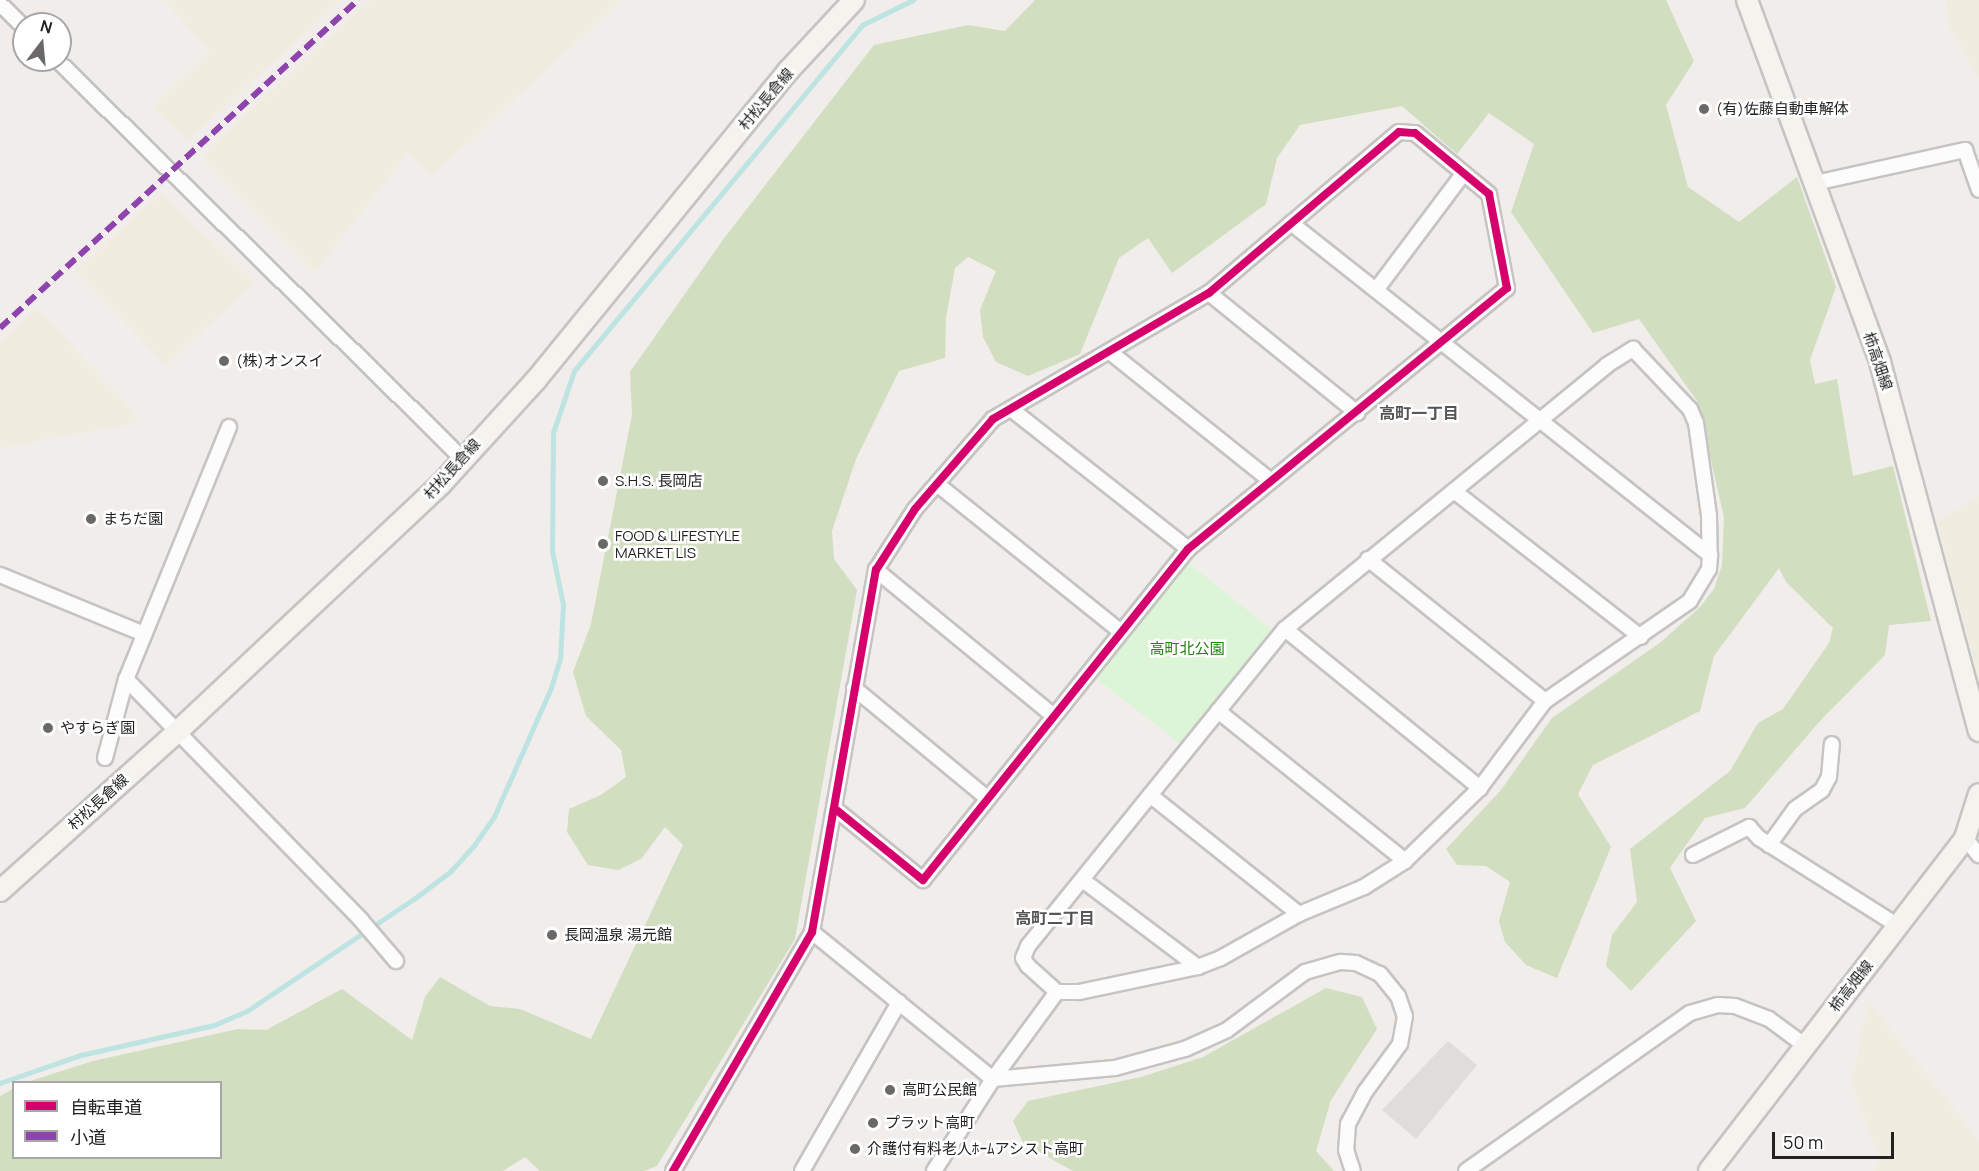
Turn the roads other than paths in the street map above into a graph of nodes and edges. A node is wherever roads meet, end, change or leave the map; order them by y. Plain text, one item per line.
1 (854, 0) edge
2 (1747, 0) edge
3 (0, 4) edge
4 (12, 16) edge
5 (69, 72) edge
6 (1464, 173) junction
7 (1815, 183) junction
8 (1979, 190) edge
9 (1291, 223) junction
10 (1376, 290) junction
11 (1209, 293) junction
12 (1441, 343) junction
13 (1110, 352) junction
14 (1011, 409) junction
15 (1357, 413) junction
16 (1538, 422) junction
17 (229, 427) dead end
18 (462, 458) junction
19 (1270, 480) junction
20 (937, 484) junction
21 (1454, 492) junction
22 (1188, 549) junction
23 (1710, 555) junction
24 (1368, 559) junction
25 (876, 570) junction
26 (0, 575) edge
27 (1285, 629) junction
28 (1121, 632) junction
29 (144, 634) junction
30 (1641, 638) junction
31 (126, 679) junction
32 (854, 688) junction
33 (1545, 701) junction
34 (1218, 711) junction
35 (1054, 716) junction
36 (1979, 731) edge
37 (177, 732) junction
38 (1832, 744) dead end
39 (105, 758) dead end
40 (1480, 788) junction
41 (1979, 794) edge
42 (1150, 795) junction
43 (988, 799) junction
44 (834, 808) junction
45 (1965, 838) junction
46 (1769, 844) junction
47 (1693, 855) dead end
48 (1979, 855) edge
49 (1405, 861) junction
50 (5, 880) edge
51 (1084, 881) junction
52 (1299, 914) junction
53 (1898, 926) junction
54 (812, 932) junction
55 (396, 960) dead end
56 (1198, 967) junction
57 (1057, 992) junction
58 (898, 1002) junction
59 (1804, 1045) junction
60 (993, 1079) junction
61 (673, 1171) edge
62 (802, 1171) edge
63 (934, 1171) edge
64 (1353, 1171) edge
65 (1466, 1171) edge
66 (1709, 1171) edge

1 - 18 main road, 村松長倉線
2 - 7 main road, 柿高畑線
3 - 4 street
5 - 18 street
6 - 9 street
6 - 10 street
6 - 12 street
7 - 8 street
7 - 36 main road, 柿高畑線
9 - 10 street
9 - 11 street
10 - 12 street
11 - 13 street
11 - 15 street
12 - 15 street
12 - 16 street
13 - 14 street
13 - 19 street
14 - 20 street
14 - 22 street
15 - 19 street
16 - 21 street
16 - 23 street
16 - 23 street
17 - 29 street
18 - 37 main road, 村松長倉線
19 - 22 street
20 - 25 street
20 - 28 street
21 - 24 street
21 - 30 street
22 - 28 street
23 - 30 street
24 - 27 street
24 - 33 street
25 - 32 street
25 - 35 street
26 - 29 street
27 - 34 street
27 - 40 street
28 - 35 street
29 - 31 street
30 - 33 street
31 - 37 street
31 - 39 street
32 - 43 street
32 - 44 street
33 - 40 street
34 - 42 street
34 - 49 street
35 - 43 street
37 - 50 main road, 村松長倉線
37 - 55 street
38 - 46 street
40 - 49 street
41 - 45 main road, 柿高畑線
42 - 51 street
42 - 52 street
43 - 44 street
44 - 54 street
45 - 48 street
45 - 53 main road, 柿高畑線
46 - 47 street
46 - 53 street
49 - 52 street
51 - 56 street
51 - 57 street
52 - 56 street
53 - 59 main road, 柿高畑線
54 - 58 street
54 - 61 street
56 - 57 street
57 - 60 street
58 - 60 street
58 - 62 street
59 - 65 street
59 - 66 main road, 柿高畑線
60 - 63 street
60 - 64 street

